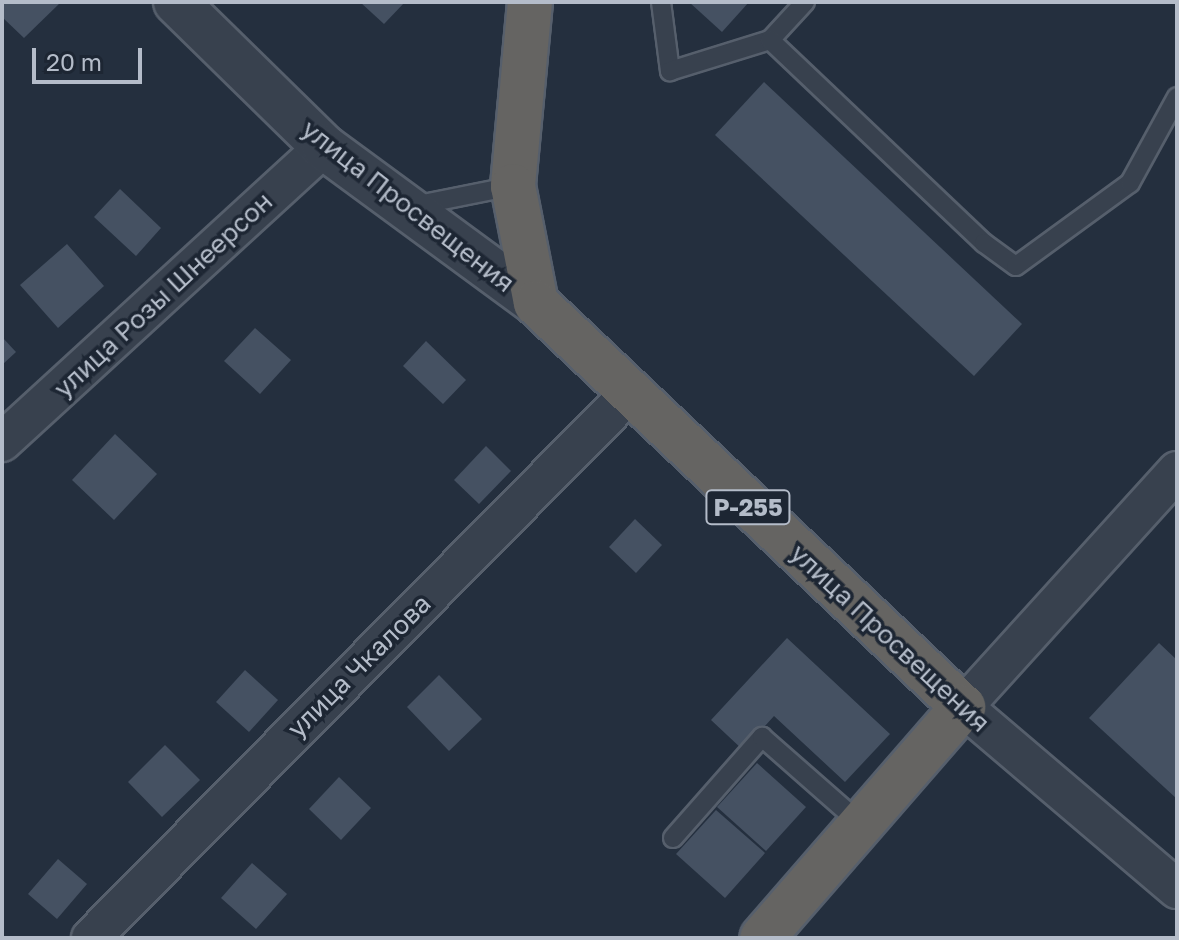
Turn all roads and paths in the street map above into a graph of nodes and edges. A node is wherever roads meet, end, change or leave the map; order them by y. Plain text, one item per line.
1 (176, 2) edge
2 (530, 2) edge
3 (661, 2) edge
4 (805, 2) edge
5 (770, 40) junction
6 (1177, 97) edge
7 (324, 147) junction
8 (513, 186) junction
9 (406, 208) junction
10 (536, 303) junction
11 (628, 395) junction
12 (2, 442) edge
13 (1177, 471) edge
14 (963, 707) junction
15 (861, 824) junction
16 (673, 838) dead end
17 (1177, 889) edge
18 (91, 938) edge
19 (762, 938) edge

1 - 7 street, улица Просвещения
2 - 8 highway
3 - 5 lane
4 - 5 lane
5 - 6 lane
7 - 9 street, улица Просвещения
7 - 12 street, улица Розы Шнеерсон
8 - 9 lane
8 - 10 highway
9 - 10 street, улица Просвещения
10 - 11 highway, улица Просвещения / Р-255
11 - 14 highway, улица Просвещения / Р-255
11 - 18 street, улица Чкалова
13 - 14 street
14 - 15 highway
14 - 17 street, улица Просвещения
15 - 16 lane
15 - 19 highway

